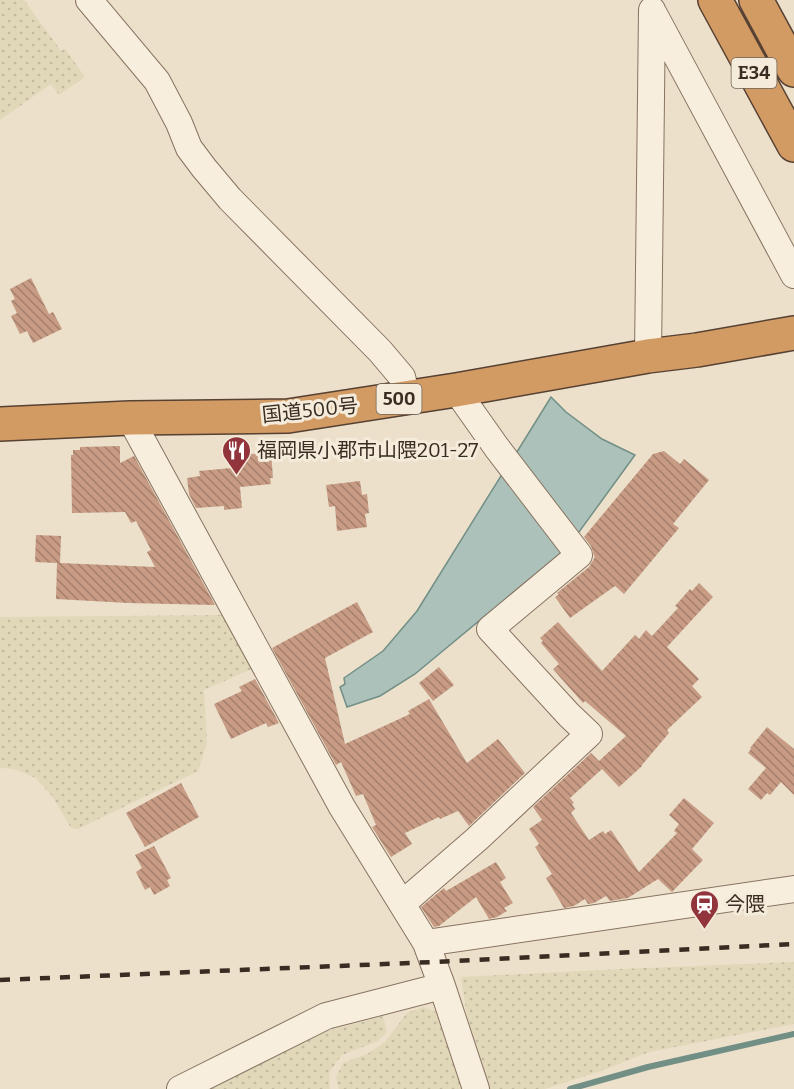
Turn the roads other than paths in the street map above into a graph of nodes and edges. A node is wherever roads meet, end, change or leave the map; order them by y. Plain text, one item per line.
1 (89, 0) edge
2 (715, 0) edge
3 (756, 0) edge
4 (650, 5) edge
5 (794, 70) edge
6 (794, 145) edge
7 (794, 275) edge
8 (794, 333) edge
9 (648, 356) junction
10 (456, 390) junction
11 (407, 397) junction
12 (130, 418) junction
13 (0, 424) edge
14 (794, 889) edge
15 (402, 904) junction
16 (426, 943) junction
17 (442, 986) junction
18 (180, 1089) edge
19 (476, 1089) edge

1 - 11 street
2 - 6 highway, E34
3 - 5 highway, E34
4 - 7 street
4 - 9 street
8 - 9 highway, 国道500号 / 500
9 - 10 highway, 国道500号 / 500
10 - 11 highway, 国道500号 / 500
10 - 15 street
11 - 12 highway, 国道500号 / 500
12 - 13 highway, 国道500号 / 500
12 - 15 street
14 - 16 street
15 - 16 street
16 - 17 street
17 - 18 street
17 - 19 street

